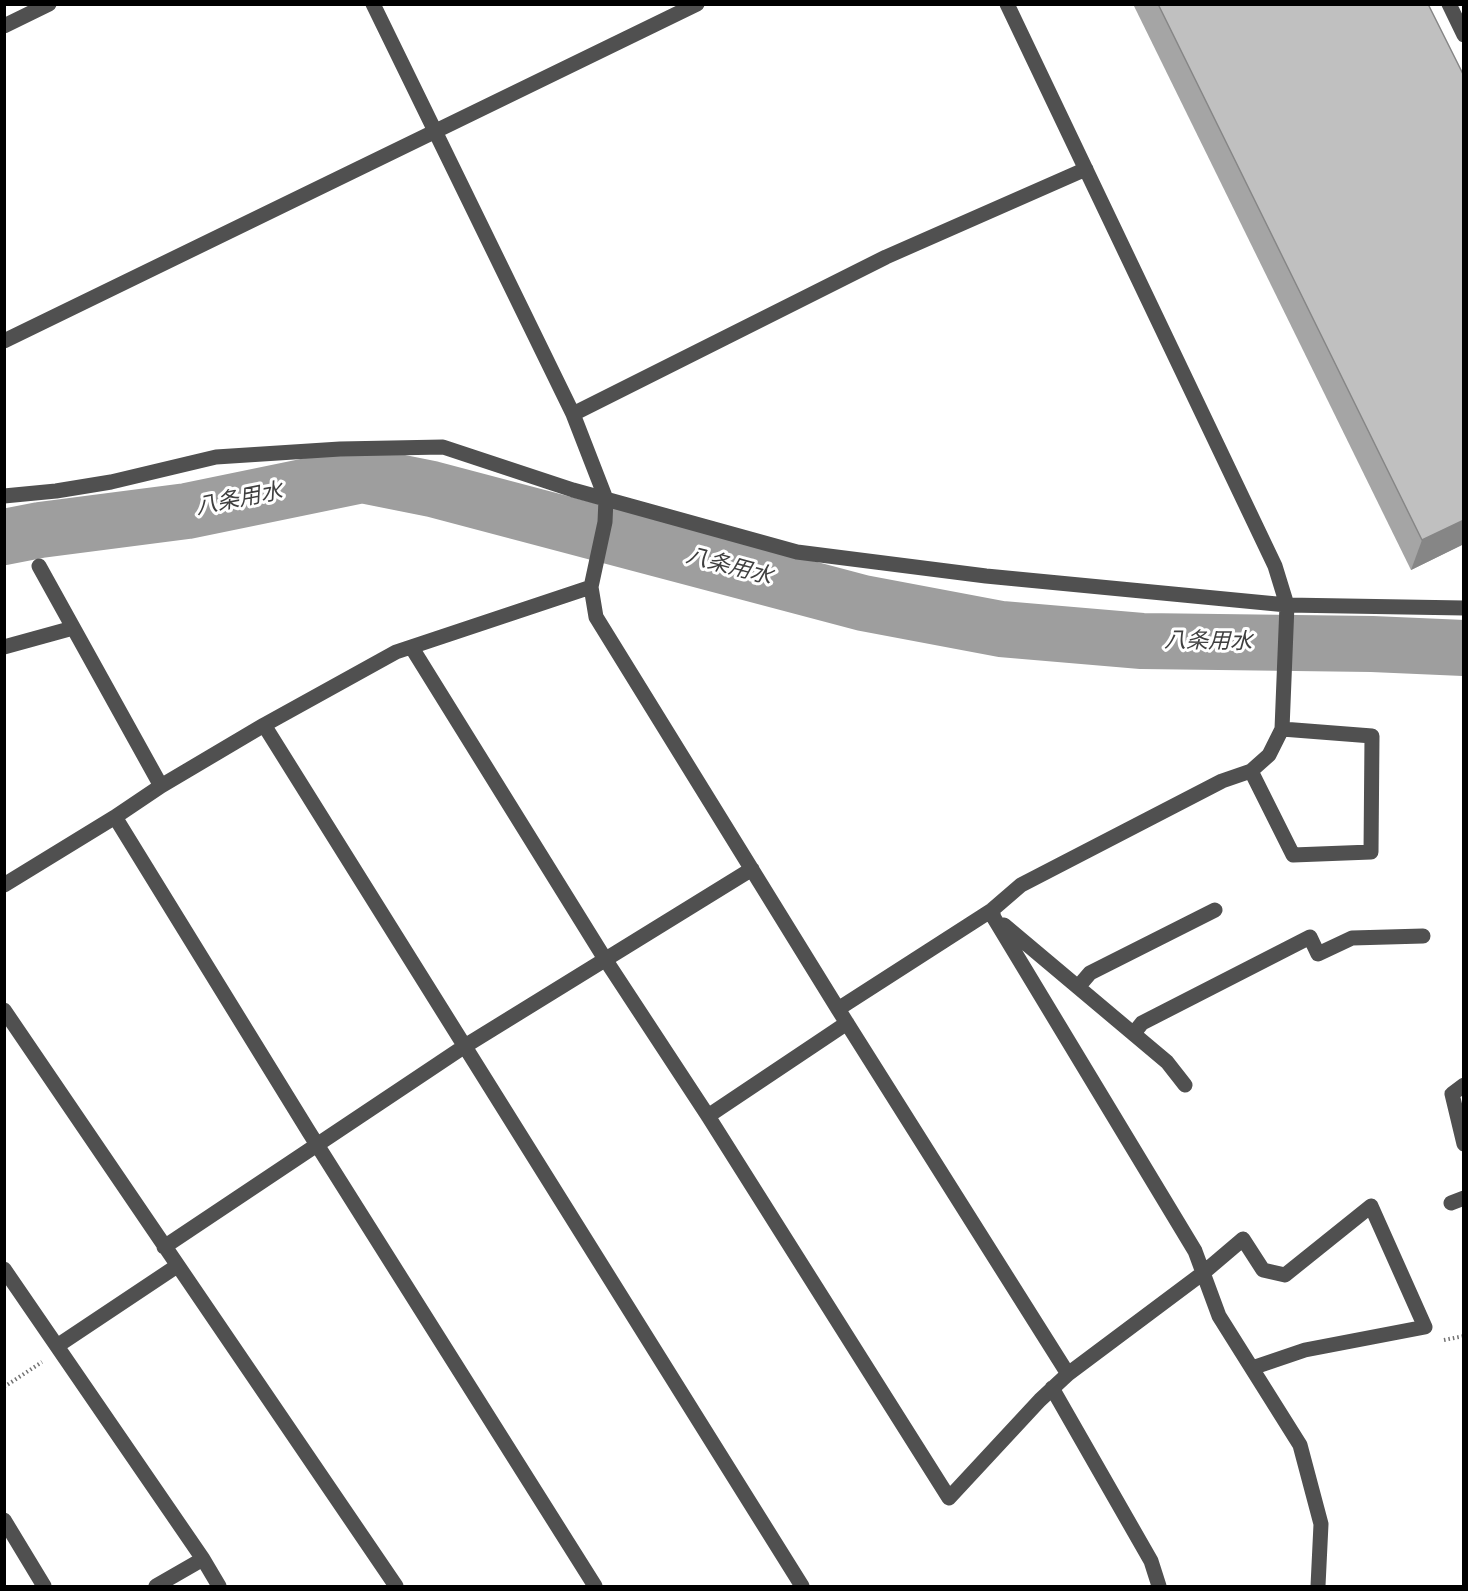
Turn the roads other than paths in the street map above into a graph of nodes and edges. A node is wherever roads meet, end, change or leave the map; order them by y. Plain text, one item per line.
1 (373, 4) edge
2 (697, 4) edge
3 (1007, 4) edge
4 (1449, 4) edge
5 (47, 5) edge
6 (4, 26) edge
7 (1464, 35) edge
8 (435, 132) junction
9 (1086, 169) junction
10 (4, 341) edge
11 (573, 414) junction
12 (4, 496) edge
13 (606, 499) junction
14 (39, 566) dead end
15 (591, 587) junction
16 (1287, 605) junction
17 (1464, 608) edge
18 (73, 628) junction
19 (4, 647) edge
20 (412, 648) junction
21 (264, 725) junction
22 (1282, 729) junction
23 (1251, 771) junction
24 (161, 786) junction
25 (115, 817) junction
26 (752, 869) junction
27 (4, 885) edge
28 (1215, 910) dead end
29 (993, 914) junction
30 (1423, 936) dead end
31 (606, 959) junction
32 (1078, 987) junction
33 (837, 1009) junction
34 (4, 1010) edge
35 (847, 1023) junction
36 (1134, 1033) junction
37 (465, 1046) junction
38 (1185, 1085) dead end
39 (1464, 1085) edge
40 (708, 1116) junction
41 (1464, 1144) edge
42 (318, 1146) junction
43 (165, 1247) junction
44 (177, 1266) junction
45 (4, 1269) edge
46 (1203, 1273) junction
47 (57, 1346) junction
48 (1252, 1368) junction
49 (1068, 1374) junction
50 (1052, 1388) junction
51 (4, 1520) edge
52 (203, 1559) junction
53 (44, 1587) edge
54 (156, 1587) edge
55 (219, 1587) edge
56 (396, 1587) edge
57 (595, 1587) edge
58 (802, 1587) edge
59 (1159, 1587) edge
60 (1318, 1587) edge

1 - 8 street
2 - 8 street
3 - 9 street
4 - 7 street
5 - 6 street
8 - 10 street
8 - 11 street
9 - 11 street
9 - 16 street
11 - 13 street
12 - 13 street
13 - 15 street
13 - 16 street
14 - 18 street
15 - 20 street
15 - 26 street
16 - 17 street
16 - 22 street
18 - 19 street
18 - 24 street
20 - 21 street
20 - 31 street
21 - 24 street
21 - 37 street
22 - 23 street
22 - 23 street
23 - 29 street
24 - 25 street
25 - 27 street
25 - 42 street
26 - 31 street
26 - 33 street
28 - 32 street
29 - 32 street
29 - 33 street
29 - 46 street
30 - 36 street
31 - 37 street
31 - 40 street
32 - 36 street
33 - 35 street
34 - 43 street
35 - 40 street
35 - 49 street
36 - 38 street
37 - 42 street
37 - 58 street
39 - 41 street
40 - 50 street
42 - 43 street
42 - 57 street
43 - 44 street
44 - 47 street
44 - 56 street
45 - 47 street
46 - 48 street
46 - 48 street
46 - 49 street
47 - 52 street
48 - 60 street
49 - 50 street
50 - 59 street
51 - 53 street
52 - 54 street
52 - 55 street

